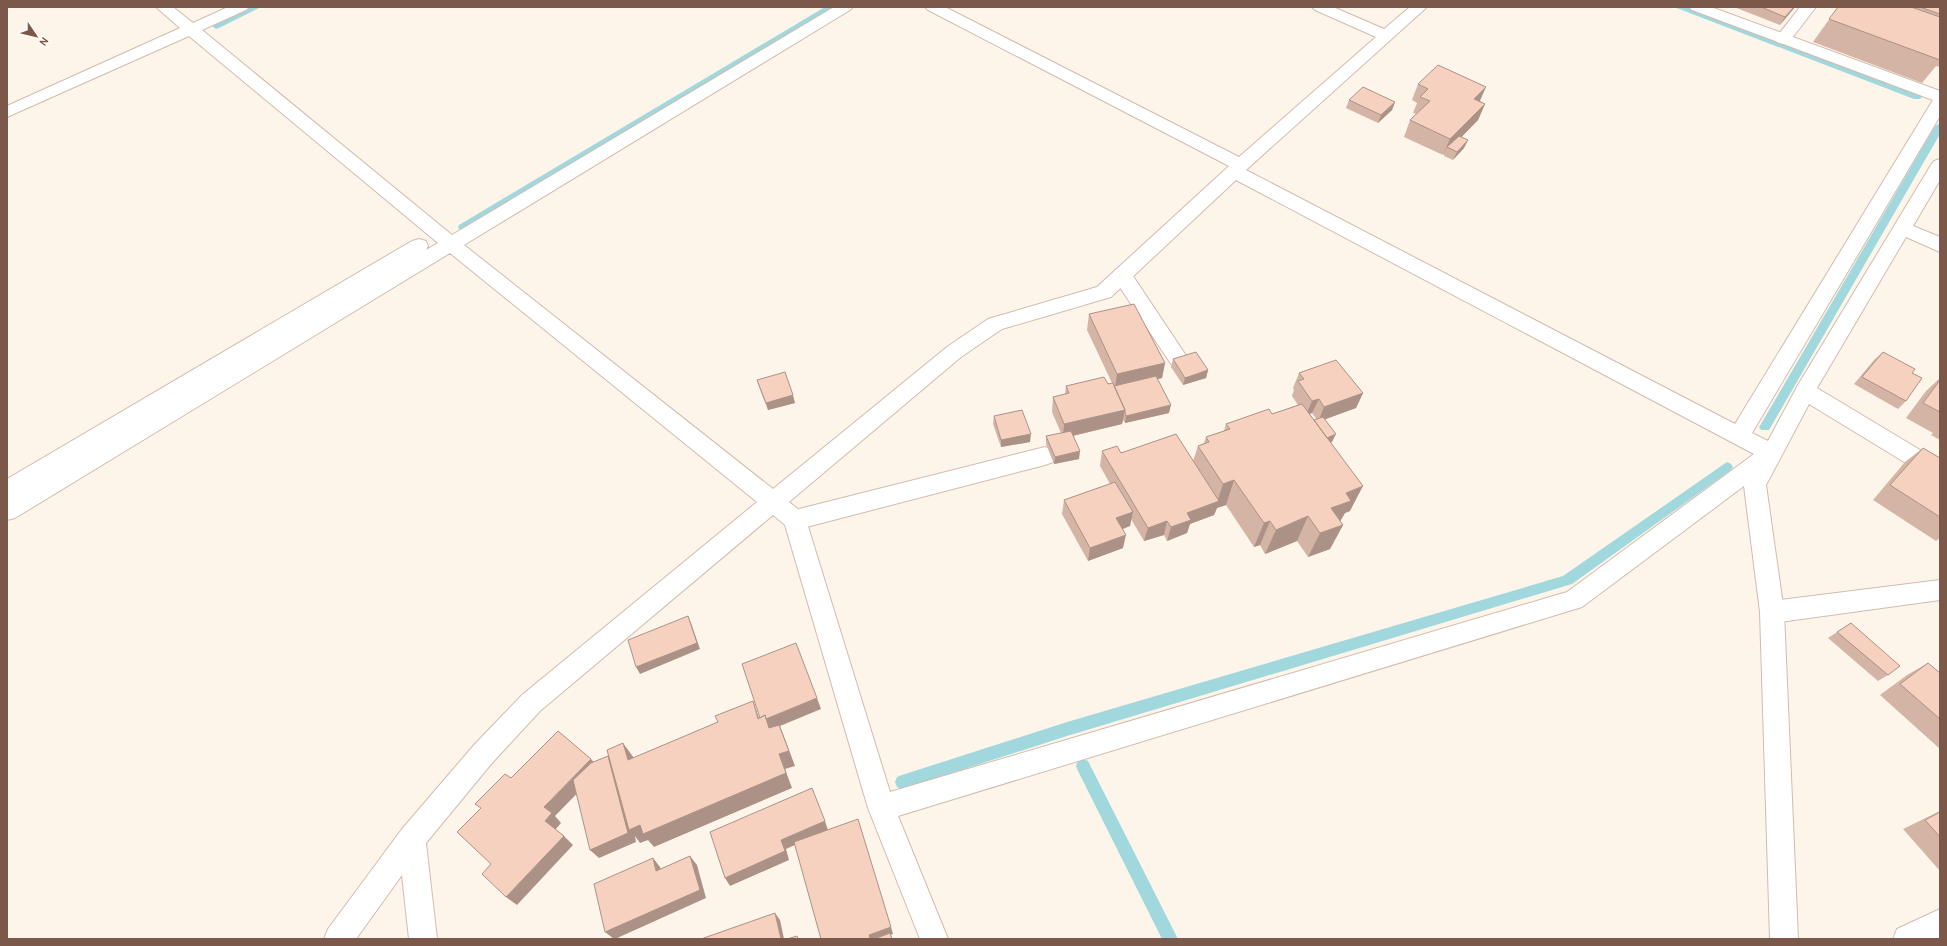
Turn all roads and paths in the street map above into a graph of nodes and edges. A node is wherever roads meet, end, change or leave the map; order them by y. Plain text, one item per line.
1 (164, 7) edge
2 (241, 7) edge
3 (820, 7) edge
4 (845, 7) edge
5 (933, 7) edge
6 (1320, 7) edge
7 (1419, 7) edge
8 (1697, 7) edge
9 (1808, 7) edge
10 (191, 29) junction
11 (1386, 36) junction
12 (1782, 39) junction
13 (1940, 98) edge
14 (1940, 102) edge
15 (7, 112) edge
16 (1940, 165) edge
17 (1238, 168) junction
18 (1902, 228) junction
19 (445, 239) junction
20 (1940, 245) edge
21 (1122, 275) junction
22 (1178, 359) edge
23 (1805, 391) junction
24 (1739, 436) junction
25 (1772, 452) junction
26 (1045, 456) dead end
27 (1940, 473) edge
28 (7, 490) edge
29 (774, 502) junction
30 (7, 511) edge
31 (795, 520) junction
32 (1940, 590) edge
33 (1772, 612) junction
34 (881, 808) junction
35 (412, 839) junction
36 (1940, 923) edge
37 (338, 939) edge
38 (423, 939) edge
39 (934, 939) edge
40 (1784, 939) edge
41 (1907, 939) edge

1 - 10 street
2 - 10 street
3 - 19 street
4 - 19 street
5 - 17 street
6 - 11 street
7 - 11 street
8 - 12 street
9 - 12 street
10 - 15 street
10 - 19 street
11 - 17 street
12 - 13 street
14 - 24 street
16 - 18 street
17 - 21 street
17 - 24 street
18 - 20 street
18 - 23 street
19 - 28 street
19 - 29 street
19 - 30 street
21 - 22 street
21 - 29 street
23 - 25 street
23 - 27 street
24 - 25 street
25 - 33 street
25 - 34 street
26 - 31 street
29 - 31 street
29 - 35 street
31 - 34 street
32 - 33 street
33 - 40 street
34 - 39 street
35 - 37 street
35 - 38 street
36 - 41 street

